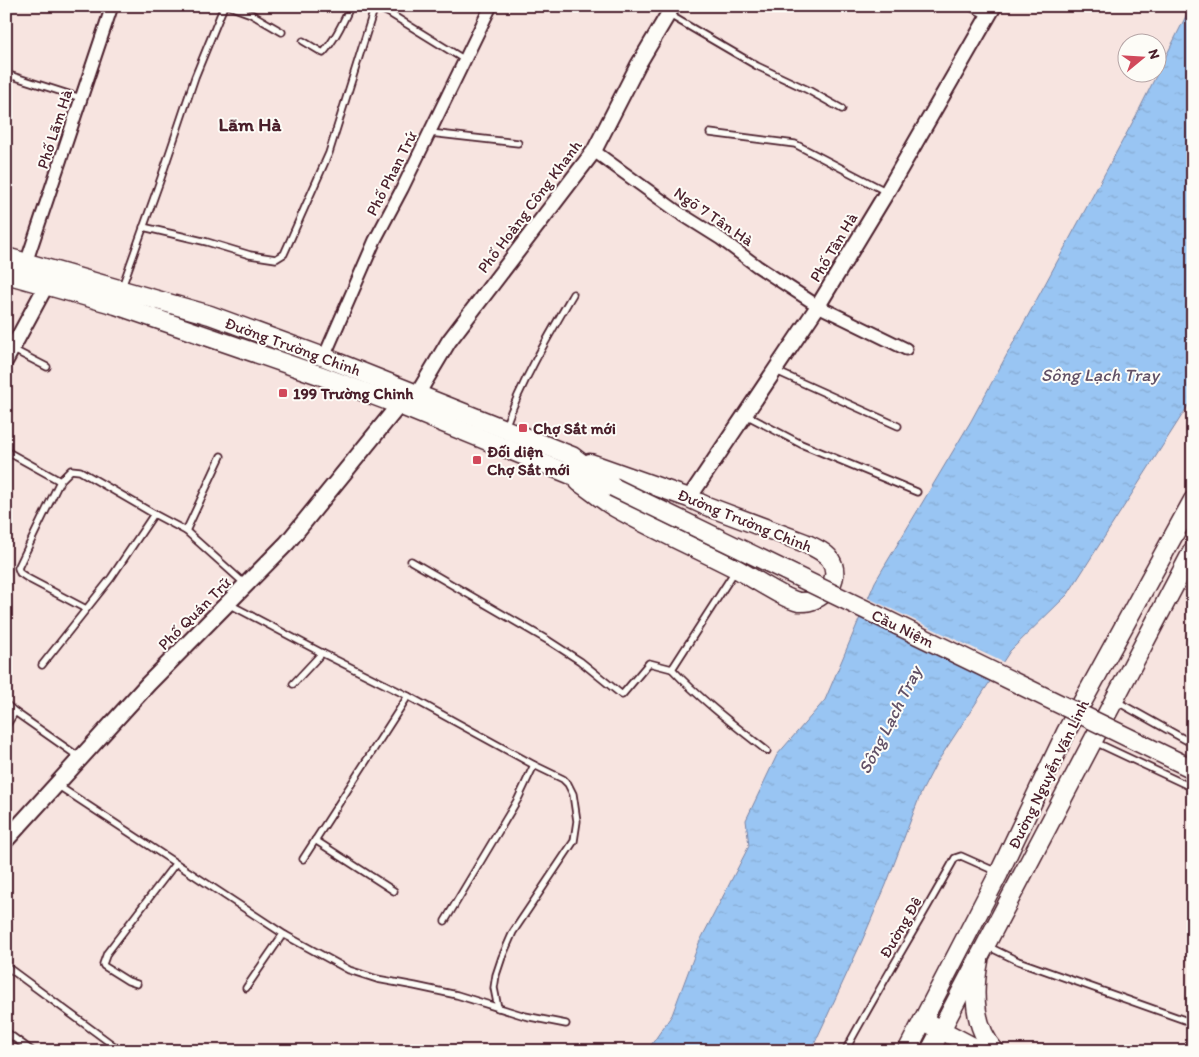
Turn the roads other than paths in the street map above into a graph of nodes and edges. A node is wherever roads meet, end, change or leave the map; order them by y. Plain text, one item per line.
1 (112, 6) edge
2 (224, 6) edge
3 (229, 6) edge
4 (350, 6) edge
5 (491, 6) edge
6 (968, 6) edge
7 (378, 7) edge
8 (671, 10) edge
9 (991, 11) edge
10 (282, 32) dead end
11 (302, 41) dead end
12 (465, 60) junction
13 (6, 74) edge
14 (81, 98) junction
15 (842, 109) dead end
16 (430, 133) junction
17 (710, 133) dead end
18 (518, 143) dead end
19 (594, 151) junction
20 (887, 192) junction
21 (143, 227) junction
22 (6, 257) edge
23 (26, 262) junction
24 (6, 274) edge
25 (47, 284) junction
26 (121, 289) junction
27 (574, 294) dead end
28 (818, 306) junction
29 (906, 349) dead end
30 (9, 355) edge
31 (324, 357) junction
32 (47, 367) dead end
33 (776, 371) junction
34 (418, 393) junction
35 (399, 405) junction
36 (744, 414) junction
37 (898, 426) dead end
38 (504, 428) junction
39 (6, 451) edge
40 (221, 456) dead end
41 (572, 456) junction
42 (569, 474) junction
43 (60, 481) junction
44 (613, 487) junction
45 (917, 492) dead end
46 (689, 498) junction
47 (1193, 500) edge
48 (154, 514) junction
49 (186, 531) junction
50 (1193, 550) edge
51 (411, 560) dead end
52 (736, 569) junction
53 (246, 585) junction
54 (227, 603) junction
55 (86, 609) junction
56 (322, 653) junction
57 (42, 665) dead end
58 (672, 669) junction
59 (293, 684) dead end
60 (408, 696) junction
61 (1114, 700) junction
62 (6, 704) edge
63 (15, 712) junction
64 (6, 726) edge
65 (1093, 741) junction
66 (1193, 744) edge
67 (766, 751) dead end
68 (80, 758) junction
69 (534, 765) junction
70 (1193, 769) edge
71 (56, 784) junction
72 (1193, 788) edge
73 (6, 840) edge
74 (315, 840) junction
75 (303, 859) dead end
76 (175, 864) junction
77 (998, 873) junction
78 (394, 891) dead end
79 (445, 921) dead end
80 (285, 935) junction
81 (982, 949) junction
82 (6, 966) edge
83 (137, 984) dead end
84 (246, 988) dead end
85 (498, 1008) junction
86 (924, 1021) junction
87 (1193, 1023) edge
88 (566, 1024) dead end
89 (941, 1030) junction
90 (6, 1032) edge
91 (32, 1051) edge
92 (121, 1051) edge
93 (845, 1051) edge
94 (907, 1051) edge
95 (930, 1051) edge
96 (981, 1051) edge
97 (994, 1051) edge

1 - 14 street, Phố Lãm Hà
2 - 21 lane
3 - 10 lane
4 - 11 lane
5 - 12 street, Phố Phan Trứ
6 - 9 lane
7 - 12 lane
7 - 21 lane
8 - 15 lane
8 - 19 street, Phố Hoàng Công Khanh
9 - 20 street, Phố Tân Hà
12 - 16 street, Phố Phan Trứ
13 - 14 lane
14 - 23 street, Phố Lãm Hà
16 - 18 lane
16 - 31 street, Phố Phan Trứ
17 - 20 lane
19 - 28 street, Ngõ 7 Tân Hà
19 - 34 street, Phố Hoàng Công Khanh
20 - 28 street, Phố Tân Hà
21 - 26 lane
22 - 23 main road, Đường Trường Chinh
23 - 26 main road, Đường Trường Chinh
24 - 25 main road, Đường Trường Chinh
25 - 30 street
25 - 35 main road, Đường Trường Chinh
26 - 31 main road, Đường Trường Chinh
27 - 38 lane
28 - 29 street, Ngõ 7 Tân Hà
28 - 33 street, Phố Tân Hà
30 - 32 lane
31 - 34 main road, Đường Trường Chinh
33 - 36 street, Phố Tân Hà
33 - 37 lane
34 - 38 main road, Đường Trường Chinh
35 - 42 main road, Đường Trường Chinh
35 - 53 main road, Phố Quán Trữ
36 - 45 lane
36 - 46 street, Phố Tân Hà
38 - 41 main road, Đường Trường Chinh
39 - 43 lane
40 - 49 lane
41 - 44 main road, Đường Trường Chinh
41 - 46 main road, Đường Trường Chinh
42 - 44 main road, Đường Trường Chinh
42 - 52 main road, Đường Trường Chinh
43 - 48 lane
43 - 55 lane
44 - 70 main road, Cầu Niệm, bridge
46 - 52 main road, Đường Trường Chinh
47 - 77 main road, Đường Nguyễn Văn Linh
48 - 49 lane
48 - 55 lane
49 - 53 lane
50 - 61 main road, Đường Nguyễn Văn Linh
51 - 58 lane
52 - 58 lane
53 - 54 main road, Phố Quán Trữ
54 - 56 lane
54 - 68 main road, Phố Quán Trữ
55 - 57 lane
56 - 59 lane
56 - 60 lane
58 - 67 lane
60 - 69 lane
60 - 74 lane
61 - 65 main road, Đường Nguyễn Văn Linh
61 - 66 lane
62 - 63 lane
63 - 64 lane
63 - 68 lane
65 - 72 lane
65 - 81 main road, Đường Nguyễn Văn Linh
68 - 71 main road, Phố Quán Trữ
69 - 79 lane
69 - 85 lane
71 - 73 main road, Phố Quán Trữ
71 - 76 lane
74 - 75 lane
74 - 78 lane
76 - 80 lane
76 - 83 lane
77 - 86 main road, Đường Nguyễn Văn Linh
77 - 93 lane, Đường Đê
80 - 84 lane
80 - 85 lane
81 - 87 lane
81 - 89 main road, Đường Nguyễn Văn Linh
81 - 97 main road
82 - 92 lane
85 - 88 lane
86 - 89 main road
86 - 94 main road, Đường Nguyễn Văn Linh
89 - 95 main road, Đường Nguyễn Văn Linh
89 - 96 main road
90 - 91 lane

